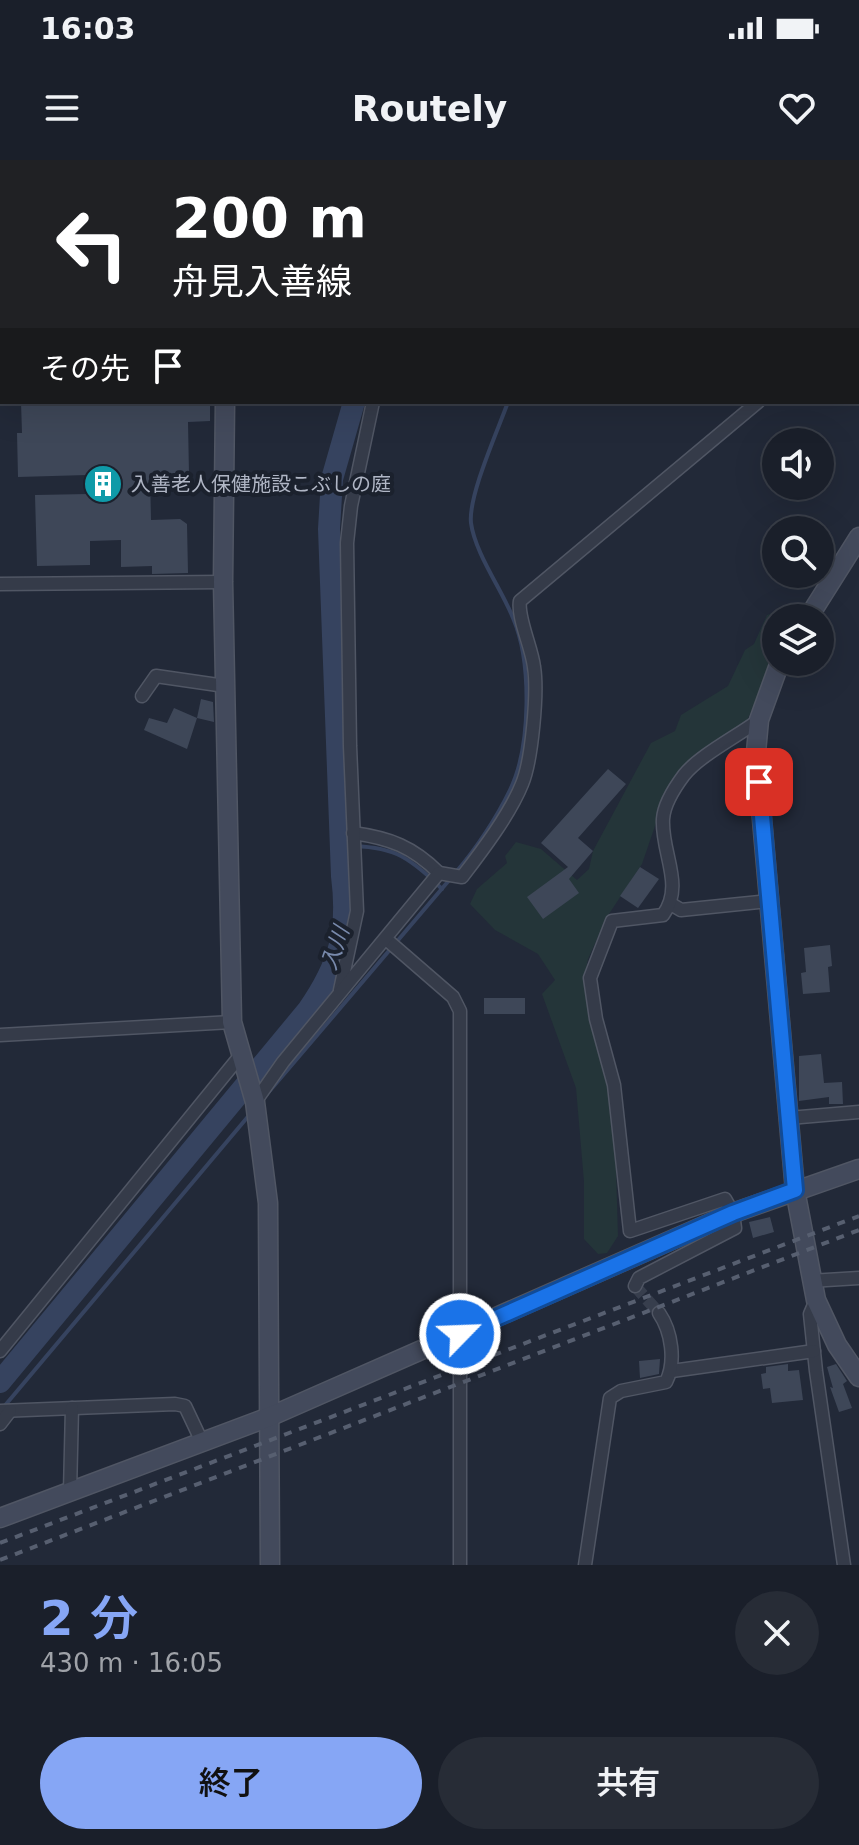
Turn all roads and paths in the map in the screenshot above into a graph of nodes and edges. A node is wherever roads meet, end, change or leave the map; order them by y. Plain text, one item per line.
1 (225, 404) edge
2 (373, 404) edge
3 (756, 404) edge
4 (859, 537) edge
5 (223, 582) junction
6 (0, 584) edge
7 (817, 604) edge
8 (775, 676) edge
9 (225, 686) junction
10 (142, 696) dead end
11 (759, 720) junction
12 (353, 833) junction
13 (439, 873) junction
14 (769, 901) junction
15 (671, 904) junction
16 (386, 939) junction
17 (340, 992) junction
18 (232, 1022) junction
19 (0, 1035) edge
20 (241, 1061) junction
21 (254, 1098) junction
22 (859, 1112) edge
23 (789, 1118) junction
24 (859, 1169) edge
25 (795, 1190) junction
26 (733, 1213) junction
27 (859, 1278) edge
28 (810, 1281) junction
29 (635, 1286) dead end
30 (816, 1300) junction
31 (659, 1313) tunnel mouth
32 (460, 1334) junction
33 (0, 1351) edge
34 (814, 1351) junction
35 (672, 1371) junction
36 (859, 1377) edge
37 (72, 1408) junction
38 (3, 1414) edge
39 (269, 1417) junction
40 (202, 1442) junction
41 (70, 1492) junction
42 (0, 1518) edge
43 (270, 1565) edge
44 (460, 1565) edge
45 (585, 1565) edge
46 (844, 1565) edge

1 - 5 street
2 - 12 street
3 - 13 street
4 - 7 street
5 - 6 street
5 - 9 street
8 - 11 street
9 - 10 street
9 - 18 street
11 - 14 street
11 - 15 street
12 - 13 street
12 - 17 street
13 - 16 street
14 - 15 street
14 - 23 street
15 - 26 street
16 - 17 street
16 - 32 street
17 - 21 street
18 - 19 street
18 - 20 street
20 - 21 street
20 - 33 street
21 - 39 street
22 - 23 street
23 - 25 street
24 - 25 street
25 - 26 street
25 - 28 street
26 - 29 street
26 - 32 street
27 - 28 street
28 - 30 street
30 - 34 street
30 - 36 street
31 - 35 street
32 - 39 street
32 - 44 street
34 - 35 street
34 - 46 street
35 - 45 street
37 - 38 street
37 - 40 street
37 - 41 street
39 - 40 street
39 - 43 street
40 - 41 street
41 - 42 street

